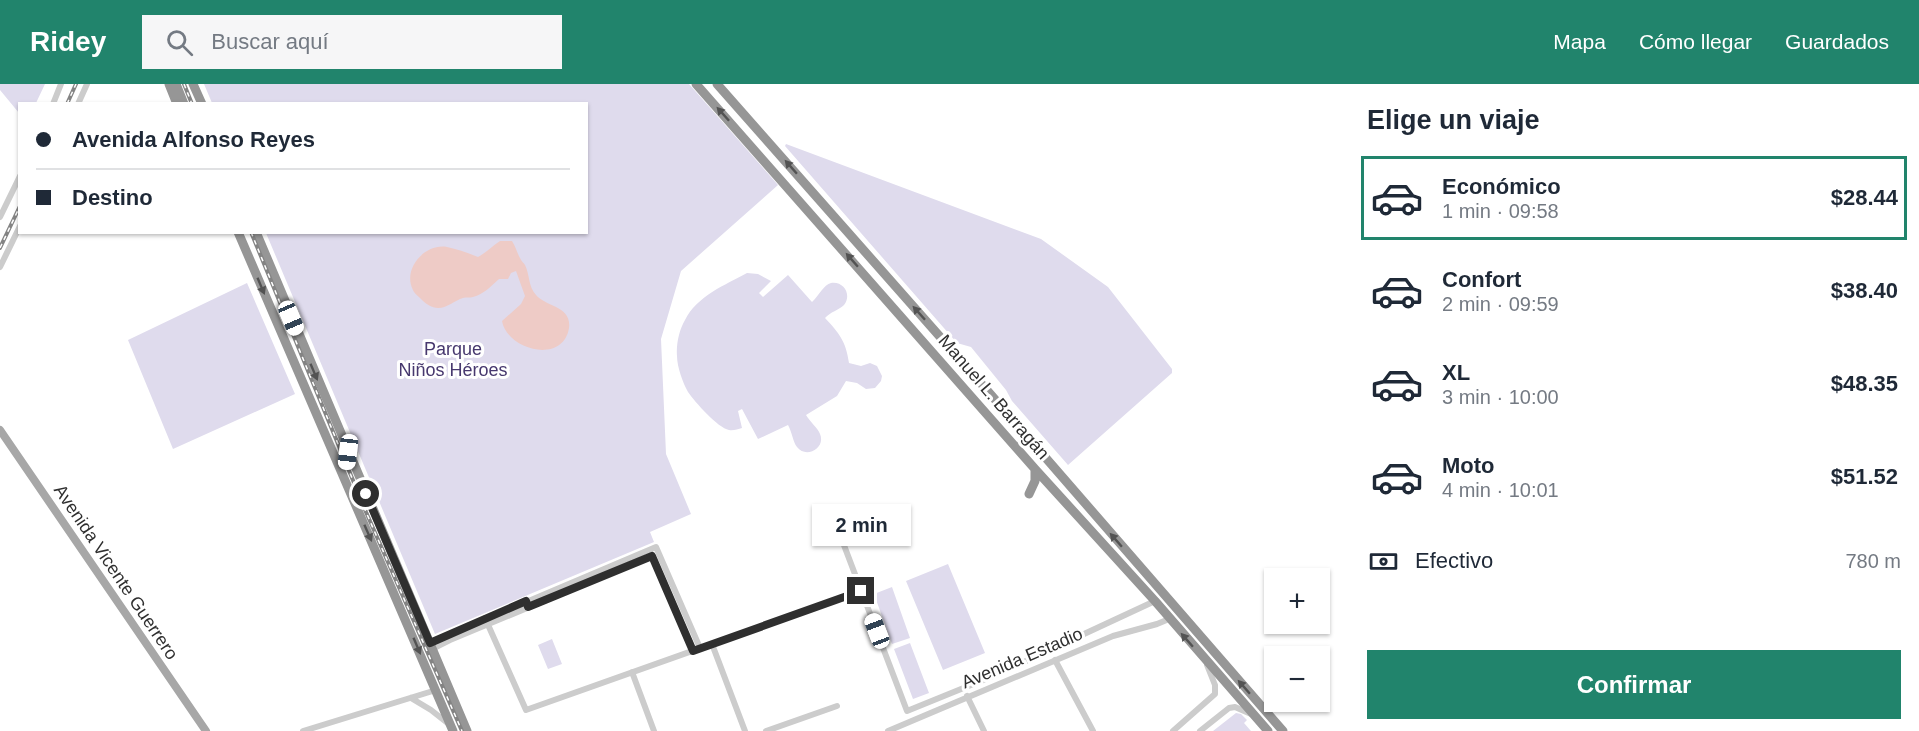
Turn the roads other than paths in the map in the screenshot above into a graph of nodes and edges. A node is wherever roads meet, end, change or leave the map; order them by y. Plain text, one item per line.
1 (61, 84) edge
2 (87, 84) edge
3 (169, 84) edge
4 (176, 84) edge
5 (194, 84) edge
6 (200, 84) edge
7 (696, 84) edge
8 (717, 84) edge
9 (54, 102) edge
10 (79, 102) edge
11 (176, 102) edge
12 (183, 102) edge
13 (201, 102) edge
14 (207, 102) edge
15 (18, 180) edge
16 (0, 217) edge
17 (18, 230) edge
18 (239, 234) edge
19 (257, 234) edge
20 (0, 267) edge
21 (0, 430) edge
22 (1012, 442) junction
23 (348, 452) junction
24 (1035, 469) junction
25 (345, 480) junction
26 (1029, 494) dead end
27 (1088, 526) junction
28 (842, 540) dead end
29 (861, 591) junction
30 (1155, 601) junction
31 (527, 604) junction
32 (1169, 619) junction
33 (487, 621) junction
34 (712, 644) junction
35 (431, 646) junction
36 (700, 648) junction
37 (693, 651) junction
38 (1055, 660) junction
39 (1206, 661) junction
40 (439, 665) junction
41 (632, 672) junction
42 (436, 690) junction
43 (967, 696) junction
44 (411, 698) junction
45 (441, 703) junction
46 (837, 706) dead end
47 (1252, 714) junction
48 (452, 729) edge
49 (206, 731) edge
50 (303, 731) edge
51 (467, 731) edge
52 (654, 731) edge
53 (745, 731) edge
54 (766, 731) edge
55 (888, 731) edge
56 (984, 731) edge
57 (1093, 731) edge
58 (1173, 731) edge
59 (1200, 731) edge
60 (1268, 731) edge
61 (1283, 731) edge

1 - 9 street
2 - 10 street
3 - 11 highway
4 - 12 highway
5 - 13 highway
6 - 14 highway
22 -> 7 highway, Manuel L. Barragán
61 -> 8 highway, Manuel L. Barragán
15 - 16 street
17 - 20 street
18 -> 25 highway
19 -> 23 highway
21 - 49 main road, Avenida Vicente Guerrero
22 - 24 highway, Manuel L. Barragán
22 - 27 highway
23 - 25 highway
23 - 35 highway
24 - 26 highway
24 - 27 highway, Manuel L. Barragán
25 -> 42 highway
27 - 30 highway, Manuel L. Barragán
28 - 29 street
29 - 30 street
29 - 34 street
30 - 32 highway, Manuel L. Barragán
31 - 33 street
31 - 36 street
31 - 37 street
32 - 38 street, Avenida Estadio
39 -> 32 highway, Manuel L. Barragán
33 - 35 street
33 - 41 street
34 - 36 street
34 - 53 street
35 - 40 highway
36 - 37 street
37 - 41 street
38 - 43 street, Avenida Estadio
38 - 57 street
39 - 47 highway, Manuel L. Barragán
39 - 58 street
40 - 45 highway
40 - 51 highway
41 - 52 street
42 - 44 street
42 - 45 highway
43 - 55 street, Avenida Estadio
43 - 56 street
44 - 48 street
44 - 50 street
45 - 48 highway
46 - 54 street
47 - 59 street
47 - 60 highway, Manuel L. Barragán

